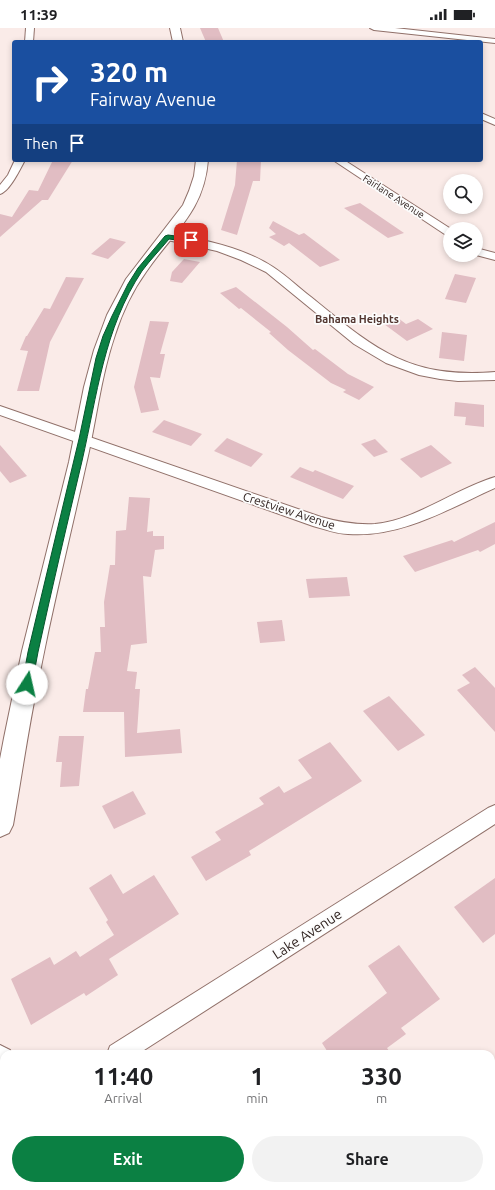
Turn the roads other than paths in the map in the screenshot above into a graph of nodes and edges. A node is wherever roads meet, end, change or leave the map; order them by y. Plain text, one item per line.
1 (30, 28) edge
2 (175, 28) edge
3 (374, 28) edge
4 (29, 40) edge
5 (178, 40) edge
6 (495, 41) edge
7 (483, 117) edge
8 (495, 122) edge
9 (19, 162) edge
10 (202, 162) edge
11 (341, 162) edge
12 (0, 191) edge
13 (443, 228) edge
14 (168, 237) junction
15 (483, 253) edge
16 (495, 257) edge
17 (495, 376) edge
18 (0, 410) edge
19 (83, 439) junction
20 (495, 482) edge
21 (495, 814) edge
22 (0, 825) edge
23 (124, 1050) edge

1 - 4 street
2 - 5 street
3 - 6 street
7 - 8 street
9 - 12 street
10 - 14 street
11 - 13 street, Fairlane Avenue
14 - 17 street
14 - 19 street
15 - 16 street
18 - 19 street, Crestview Avenue
19 - 20 street, Crestview Avenue
19 - 22 street
21 - 23 street, Lake Avenue

